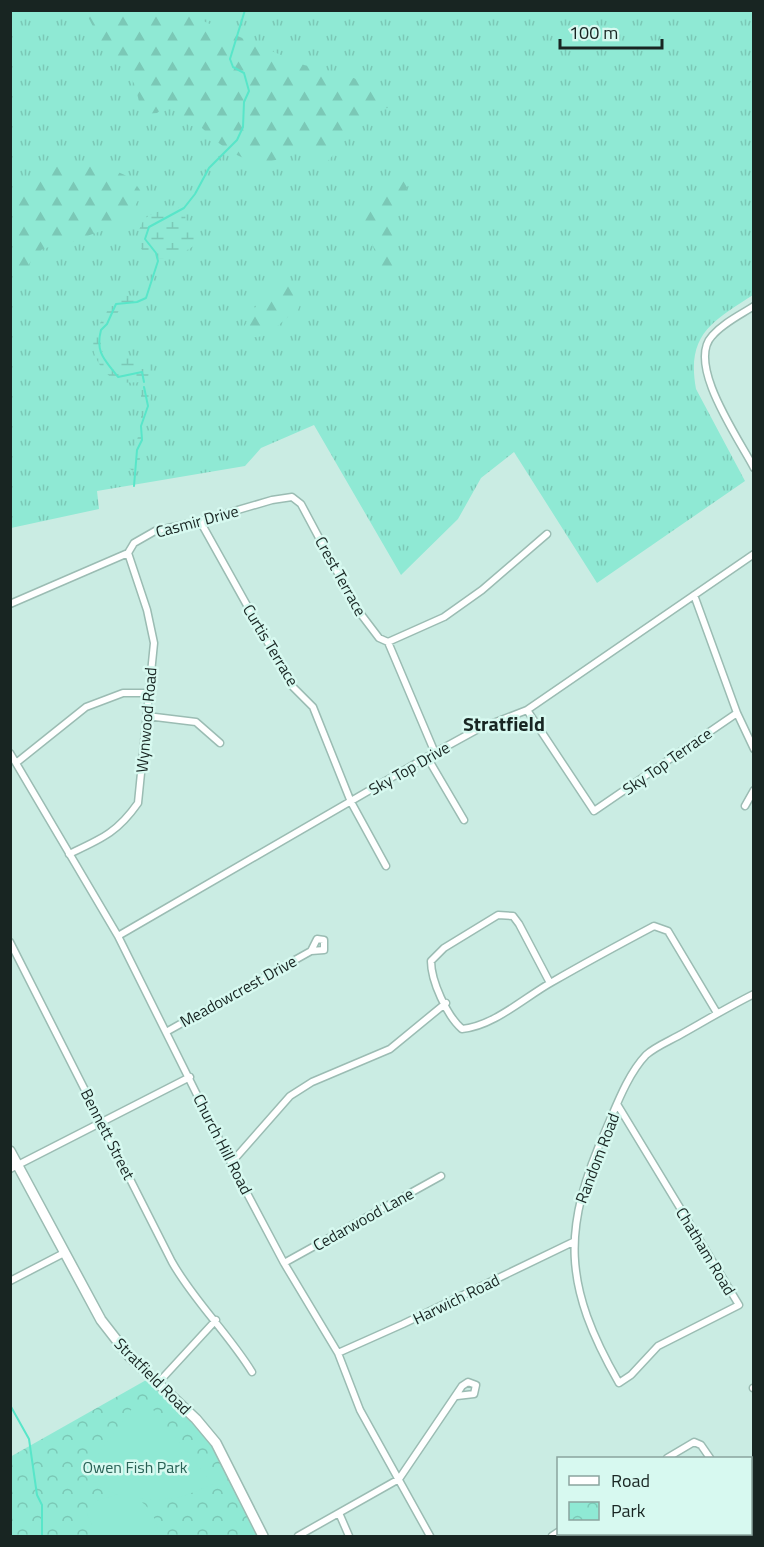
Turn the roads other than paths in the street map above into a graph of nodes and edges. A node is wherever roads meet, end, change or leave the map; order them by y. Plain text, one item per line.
1 (753, 306) edge
2 (753, 468) edge
3 (292, 497) joint
4 (200, 521) junction
5 (546, 534) dead end
6 (128, 553) junction
7 (753, 554) edge
8 (694, 596) junction
9 (10, 604) edge
10 (388, 642) junction
11 (147, 693) junction
12 (527, 710) junction
13 (737, 713) junction
14 (147, 716) junction
15 (220, 743) dead end
16 (753, 750) edge
17 (10, 753) edge
18 (435, 753) junction
19 (427, 757) junction
20 (16, 763) junction
21 (753, 790) edge
22 (351, 802) junction
23 (745, 806) dead end
24 (464, 820) dead end
25 (69, 854) junction
26 (386, 866) dead end
27 (118, 936) junction
28 (10, 942) edge
29 (311, 951) dead end
30 (550, 983) junction
31 (753, 994) edge
32 (446, 1003) junction
33 (717, 1013) junction
34 (166, 1032) junction
35 (190, 1077) junction
36 (617, 1104) junction
37 (102, 1123) junction
38 (10, 1151) edge
39 (231, 1163) junction
40 (14, 1167) edge
41 (441, 1176) dead end
42 (573, 1242) junction
43 (64, 1253) junction
44 (284, 1263) junction
45 (10, 1281) edge
46 (216, 1320) junction
47 (338, 1353) junction
48 (252, 1372) dead end
49 (158, 1383) junction
50 (619, 1383) joint
51 (457, 1396) dead end
52 (669, 1457) edge
53 (709, 1457) edge
54 (399, 1479) junction
55 (339, 1513) junction
56 (263, 1536) edge
57 (298, 1536) edge
58 (349, 1536) edge
59 (430, 1536) edge

1 - 2 street
3 - 4 street, Casmir Drive
3 - 10 street, Crest Terrace
4 - 6 street, Casmir Drive
4 - 22 street, Curtis Terrace
5 - 10 street
6 - 9 street, Casmir Drive
6 - 11 street, Wynwood Road
7 - 8 street, Sky Top Drive
8 - 12 street, Sky Top Drive
8 - 13 street
10 - 18 street, Crest Terrace
11 - 14 street, Wynwood Road
11 - 20 street
12 - 13 street, Sky Top Terrace
12 - 18 street, Sky Top Drive
13 - 16 street
14 - 15 street
14 - 25 street, Wynwood Road
17 - 20 street, Church Hill Road
18 - 19 street, Sky Top Drive
19 - 22 street, Sky Top Drive
19 - 24 street
20 - 25 street, Church Hill Road
21 - 23 street
22 - 26 street, Curtis Terrace
22 - 27 street, Sky Top Drive
25 - 27 street, Church Hill Road
27 - 34 street, Church Hill Road
28 - 37 street, Bennett Street
29 - 34 street, Meadowcrest Drive
30 - 32 street
30 - 32 street
30 - 33 street
31 - 33 street, Random Road
32 - 39 street
33 - 36 street, Random Road
34 - 35 street, Church Hill Road
35 - 37 street
35 - 39 street, Church Hill Road
36 - 42 street, Random Road
36 - 50 street, Chatham Road
37 - 40 street
37 - 46 street, Bennett Street
38 - 40 main road, Stratfield Road
39 - 44 street, Church Hill Road
40 - 43 main road, Stratfield Road
41 - 44 street, Cedarwood Lane
42 - 47 street, Harwich Road
42 - 50 street, Random Road
43 - 45 street
43 - 49 main road, Stratfield Road
44 - 47 street, Church Hill Road
46 - 48 street, Bennett Street
46 - 49 street
47 - 54 street, Church Hill Road
49 - 56 main road, Stratfield Road
51 - 54 street
52 - 53 street
54 - 55 street
54 - 59 street, Church Hill Road
55 - 57 street
55 - 58 street

